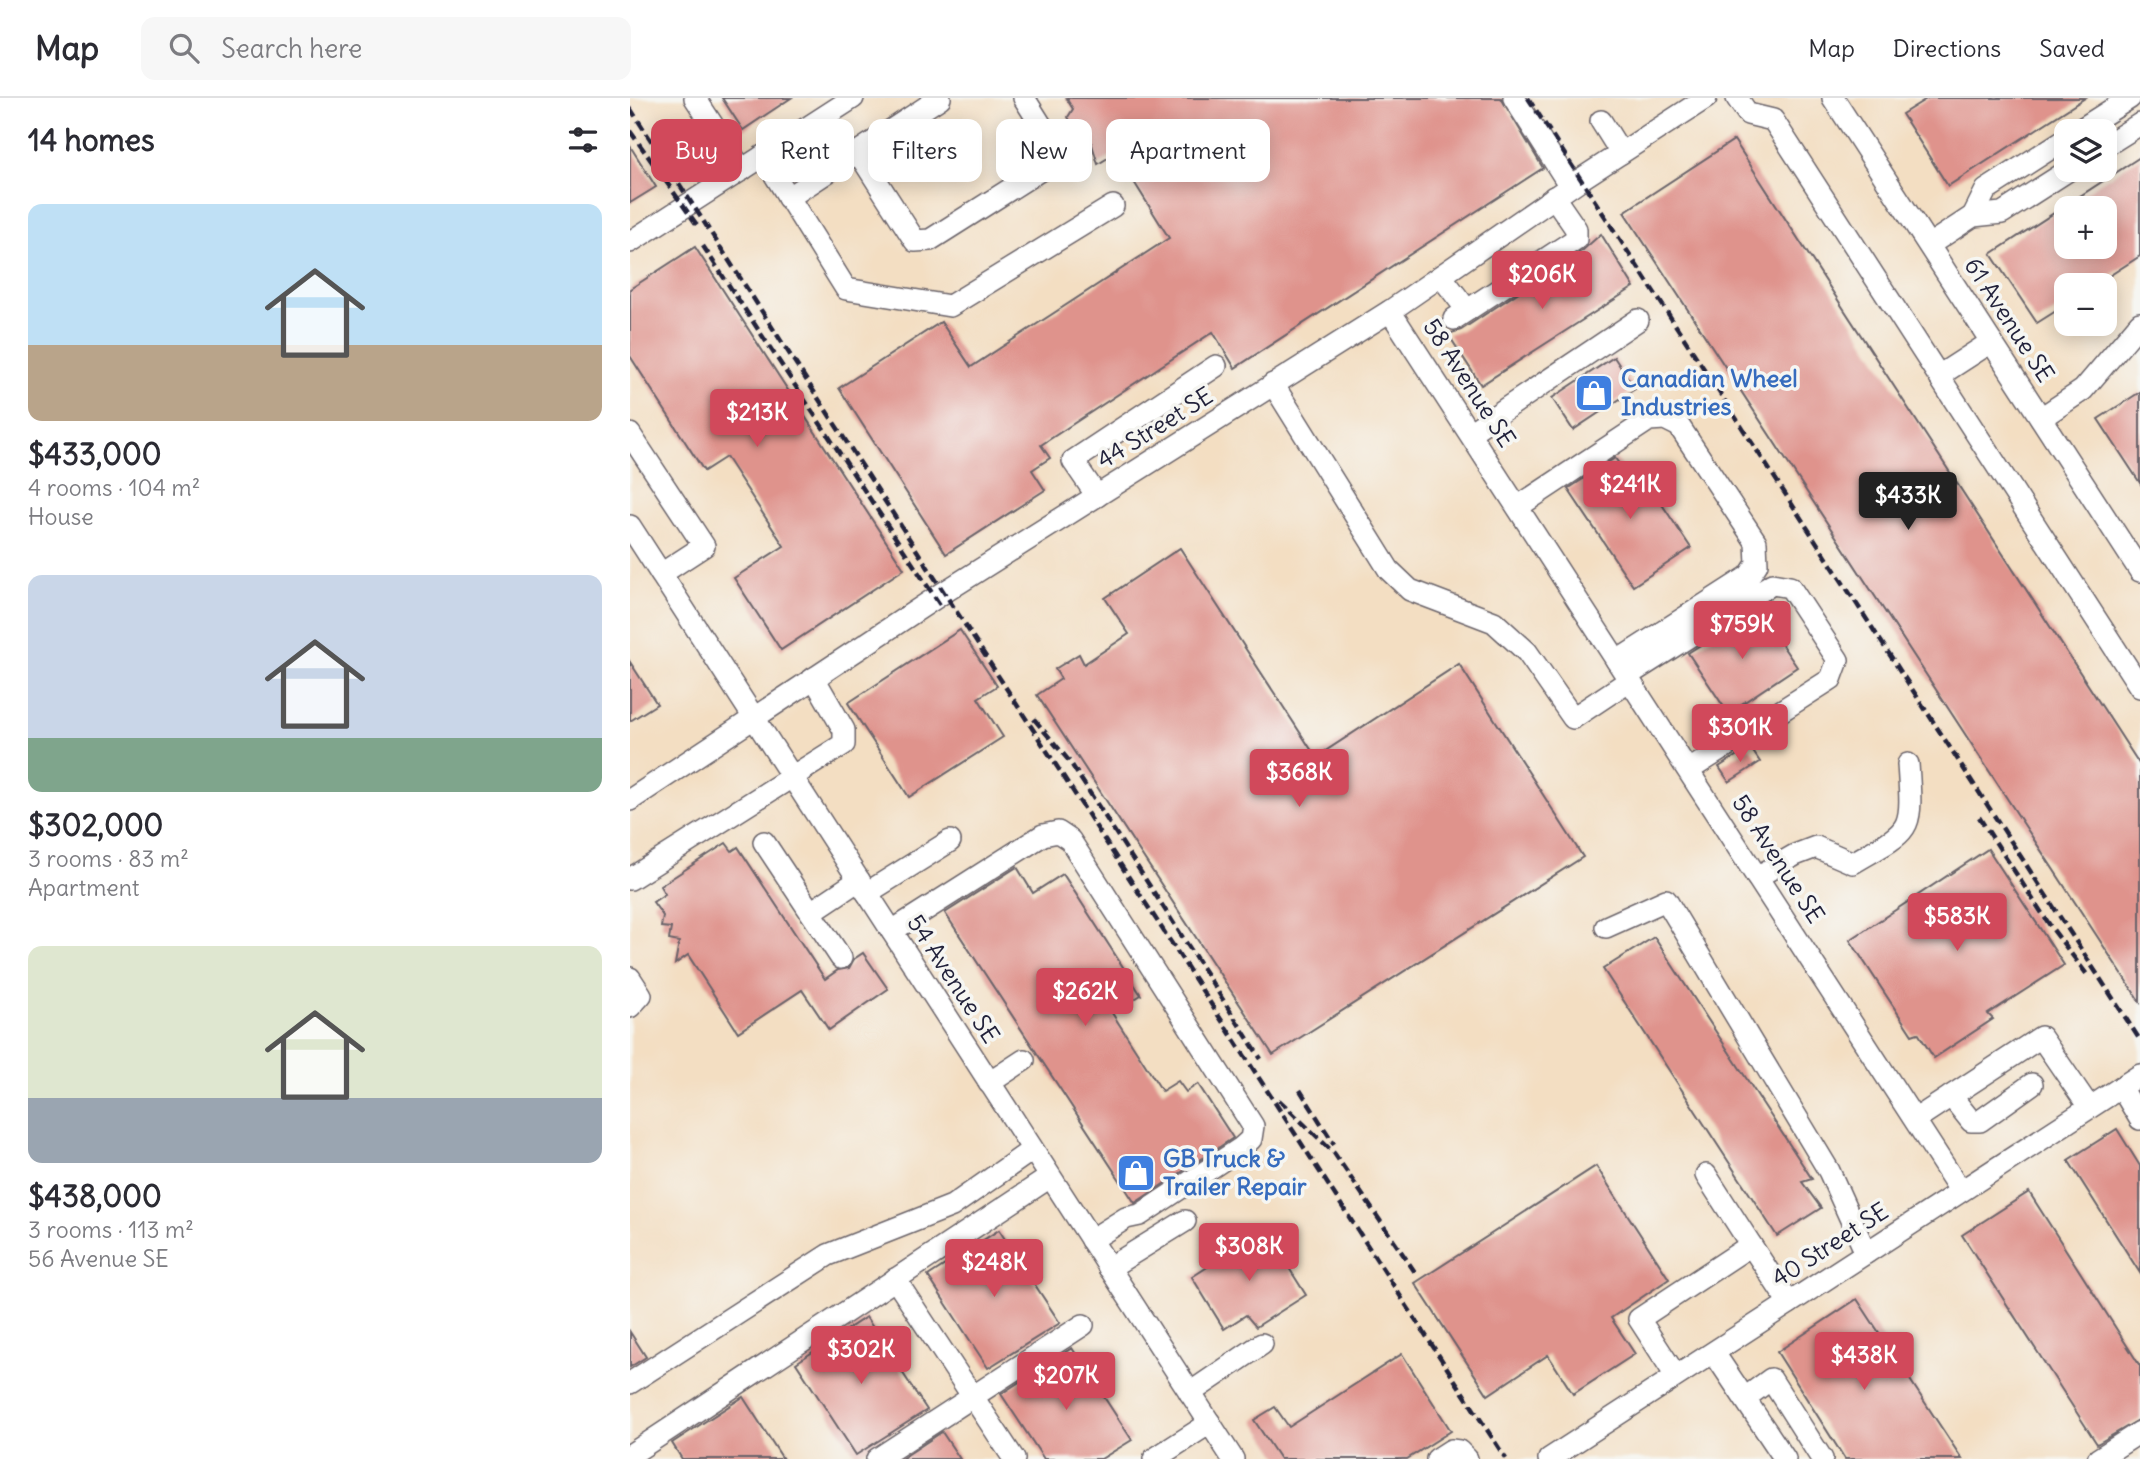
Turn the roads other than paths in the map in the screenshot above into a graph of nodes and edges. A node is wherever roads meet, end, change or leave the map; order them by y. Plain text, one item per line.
1 (695, 98) edge
2 (940, 98) edge
3 (1024, 98) edge
4 (1514, 98) edge
5 (1706, 98) edge
6 (1737, 98) edge
7 (1835, 98) edge
8 (2130, 98) edge
9 (840, 101) edge
10 (709, 119) edge
11 (815, 119) edge
12 (2097, 119) edge
13 (1601, 121) dead end
14 (2140, 124) edge
15 (2117, 138) edge
16 (2054, 146) edge
17 (858, 152) junction
18 (1621, 153) junction
19 (756, 161) edge
20 (742, 170) edge
21 (2054, 179) edge
22 (723, 182) edge
23 (779, 182) edge
24 (1562, 191) junction
25 (789, 198) junction
26 (1113, 206) dead end
27 (1973, 216) junction
28 (630, 242) edge
29 (1929, 245) junction
30 (1441, 275) junction
31 (1390, 311) junction
32 (1639, 320) dead end
33 (2140, 323) edge
34 (1991, 342) junction
35 (1216, 366) dead end
36 (1940, 375) junction
37 (1273, 384) junction
38 (2041, 418) junction
39 (1471, 432) junction
40 (630, 434) edge
41 (1097, 496) junction
42 (1519, 506) junction
43 (630, 526) edge
44 (2139, 569) edge
45 (661, 574) junction
46 (1625, 673) junction
47 (2138, 677) edge
48 (814, 678) junction
49 (755, 717) junction
50 (1908, 764) dead end
51 (1689, 770) junction
52 (793, 777) junction
53 (630, 800) edge
54 (950, 841) dead end
55 (764, 842) dead end
56 (1758, 877) junction
57 (630, 879) edge
58 (863, 886) junction
59 (811, 912) junction
60 (1606, 927) dead end
61 (892, 931) junction
62 (841, 958) dead end
63 (630, 978) edge
64 (630, 1007) edge
65 (1024, 1060) dead end
66 (2140, 1075) edge
67 (989, 1083) junction
68 (2032, 1084) dead end
69 (2121, 1087) junction
70 (1951, 1096) junction
71 (2089, 1107) junction
72 (2140, 1118) edge
73 (1916, 1119) junction
74 (1032, 1150) junction
75 (1706, 1174) dead end
76 (1050, 1177) junction
77 (1960, 1191) junction
78 (1185, 1222) dead end
79 (1091, 1240) junction
80 (1751, 1245) junction
81 (1866, 1253) junction
82 (1109, 1268) junction
83 (895, 1279) junction
84 (1789, 1303) junction
85 (1083, 1325) dead end
86 (1262, 1344) dead end
87 (1714, 1353) junction
88 (1676, 1376) junction
89 (630, 1383) edge
90 (1190, 1393) junction
91 (973, 1397) junction
92 (1745, 1398) junction
93 (1210, 1423) junction
94 (2140, 1432) edge
95 (630, 1455) edge
96 (877, 1459) edge
97 (1014, 1459) edge
98 (1154, 1459) edge
99 (1233, 1459) edge
100 (1437, 1459) edge
101 (1467, 1459) edge
102 (1549, 1459) edge
103 (1785, 1459) edge
104 (1822, 1459) edge
105 (2098, 1459) edge

1 - 10 street
2 - 17 street
3 - 17 street
4 - 24 street
5 - 18 street, 44 Street SE
6 - 36 street
7 - 29 street, 61 Avenue SE
8 - 12 street
9 - 11 street
13 - 18 street
14 - 15 street
16 - 27 street
17 - 25 street
18 - 24 street, 44 Street SE
19 - 20 street
21 - 27 street
22 - 28 street
23 - 25 street
24 - 30 street, 44 Street SE
24 - 30 street
25 - 26 street
27 - 29 street
29 - 34 street, 61 Avenue SE
30 - 31 street, 44 Street SE
31 - 37 street, 44 Street SE
31 - 39 street, 58 Avenue SE
32 - 39 street
33 - 38 street
34 - 36 street
34 - 38 street, 61 Avenue SE
35 - 41 street
36 - 47 street
37 - 41 street, 44 Street SE
37 - 46 street
38 - 44 street, 61 Avenue SE
39 - 42 street, 58 Avenue SE
40 - 45 street
41 - 48 street, 44 Street SE
42 - 46 street, 58 Avenue SE
42 - 46 street
43 - 45 street, 54 Avenue SE
45 - 49 street, 54 Avenue SE
46 - 51 street, 58 Avenue SE
46 - 51 street
48 - 49 street, 44 Street SE
48 - 52 street
49 - 52 street, 54 Avenue SE
49 - 53 street, 44 Street SE
50 - 56 street
51 - 56 street, 58 Avenue SE
52 - 57 street
52 - 58 street, 54 Avenue SE
54 - 58 street
55 - 59 street
56 - 73 street, 58 Avenue SE
58 - 59 street
58 - 61 street, 54 Avenue SE
59 - 62 street
60 - 81 street
61 - 67 street, 54 Avenue SE
61 - 79 street
63 - 64 street
65 - 67 street
66 - 69 street, 40 Street SE
67 - 74 street, 54 Avenue SE
68 - 70 street
69 - 71 street, 40 Street SE
69 - 72 street
70 - 71 street
70 - 73 street
71 - 77 street, 40 Street SE
73 - 77 street, 58 Avenue SE
74 - 76 street, 54 Avenue SE
74 - 89 street
75 - 80 street
76 - 79 street, 54 Avenue SE
76 - 83 street
77 - 81 street, 40 Street SE
78 - 82 street
79 - 82 street, 54 Avenue SE
80 - 84 street
80 - 88 street
81 - 84 street, 40 Street SE
82 - 90 street, 54 Avenue SE
83 - 91 street
83 - 95 street
84 - 87 street, 40 Street SE
85 - 91 street
86 - 90 street
87 - 88 street, 40 Street SE
87 - 92 street
88 - 102 street, 40 Street SE
90 - 93 street, 54 Avenue SE
91 - 96 street
91 - 97 street
92 - 103 street
92 - 104 street
93 - 98 street
93 - 99 street, 54 Avenue SE
94 - 105 street
100 - 101 street

